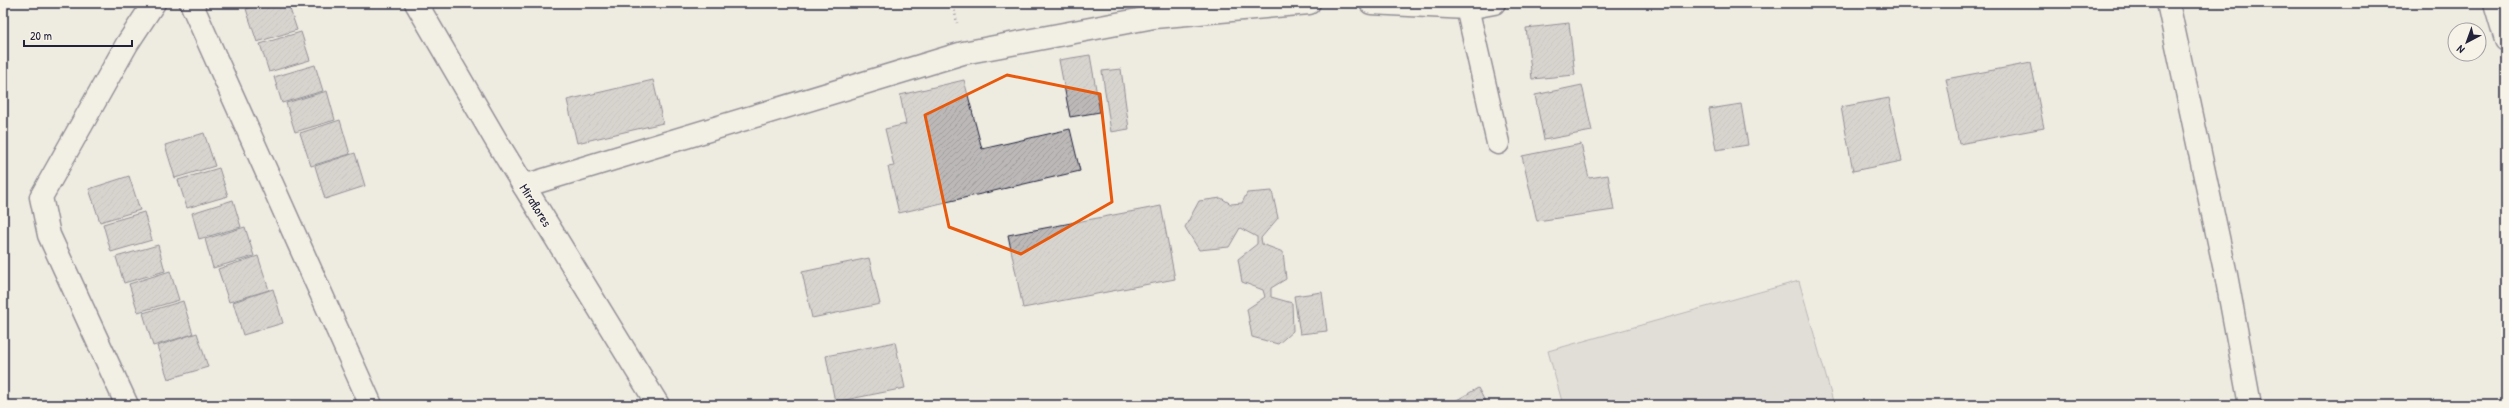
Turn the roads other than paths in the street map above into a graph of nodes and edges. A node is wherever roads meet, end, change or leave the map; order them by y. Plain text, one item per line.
1 (154, 3) edge
2 (191, 3) edge
3 (416, 3) edge
4 (1309, 3) edge
5 (1371, 3) edge
6 (1494, 3) edge
7 (2168, 3) edge
8 (2495, 3) edge
9 (1466, 5) edge
10 (2506, 40) edge
11 (1498, 143) dead end
12 (524, 186) junction
13 (127, 405) edge
14 (371, 405) edge
15 (658, 405) edge
16 (2250, 405) edge

1 - 13 street
2 - 14 street
3 - 12 street, Miraflores
4 - 12 street
5 - 9 street
6 - 9 street
7 - 16 street
8 - 10 street
9 - 11 street
12 - 15 street, Miraflores

